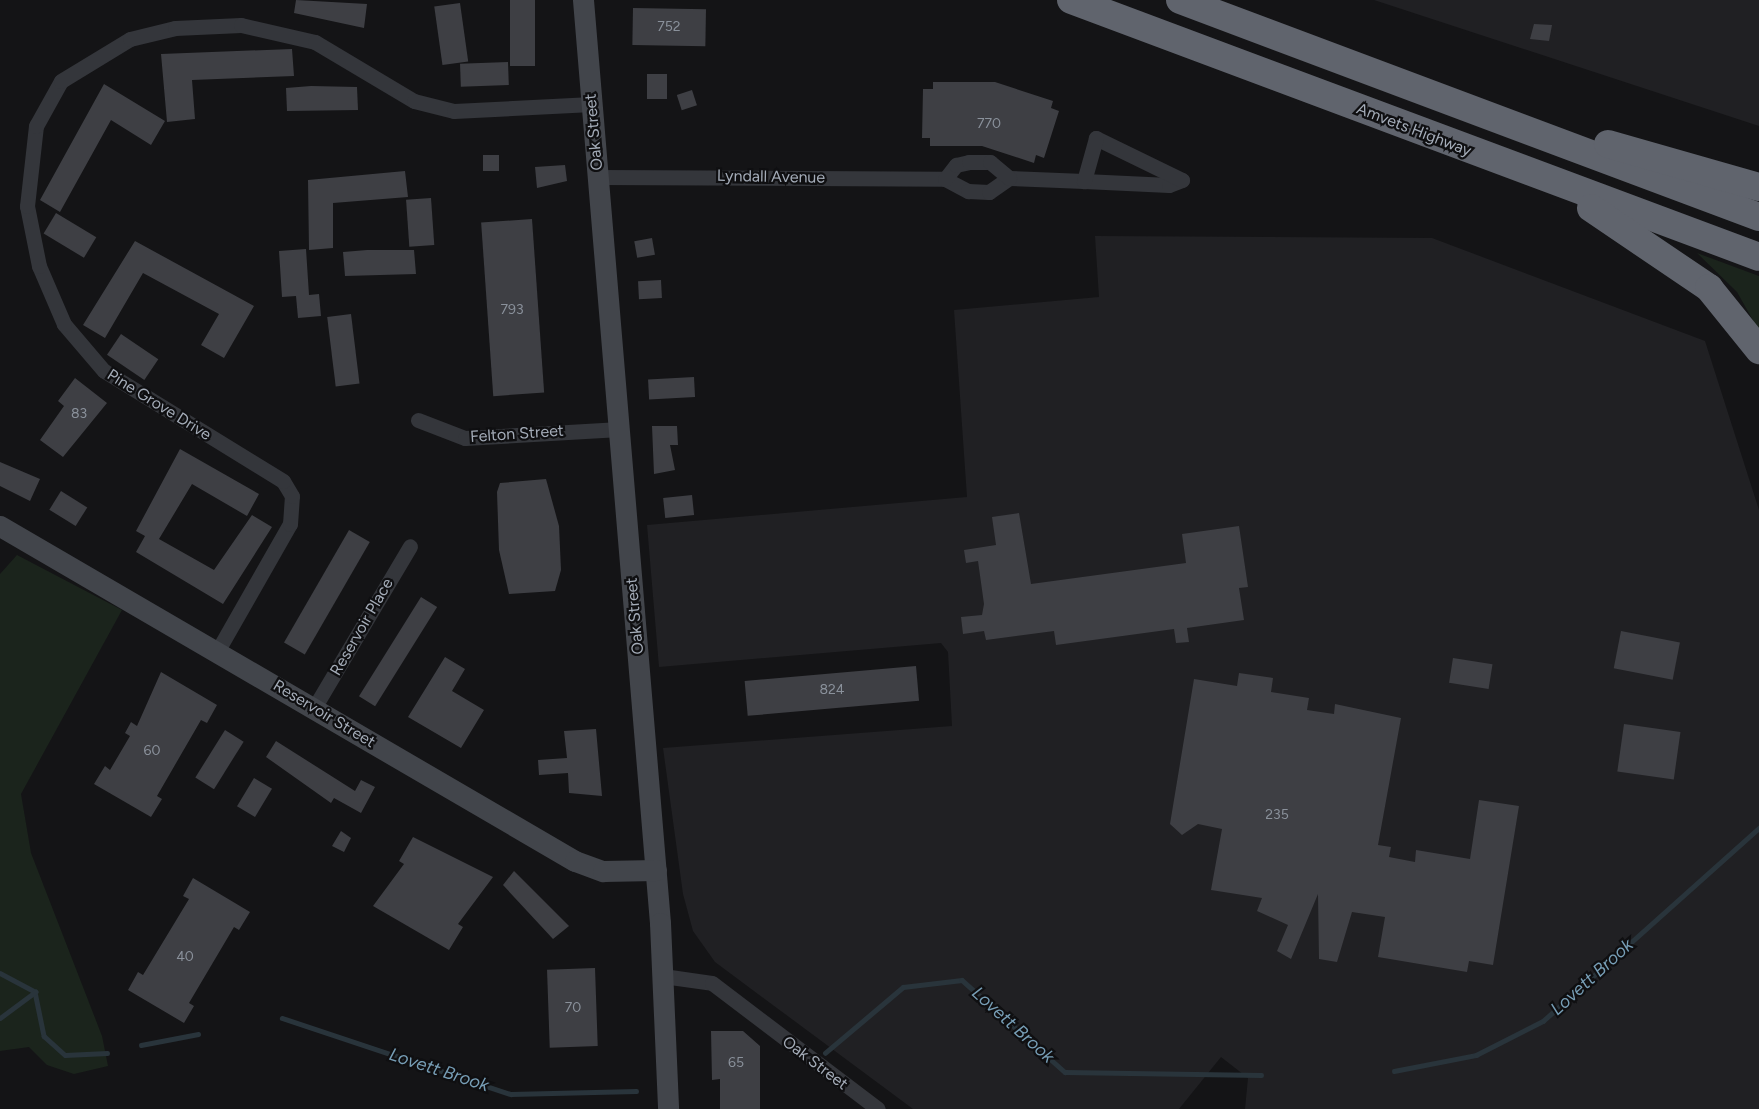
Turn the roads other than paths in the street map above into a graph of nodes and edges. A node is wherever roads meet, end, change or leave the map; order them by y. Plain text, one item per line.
1 (583, 0) edge
2 (1071, 0) edge
3 (1180, 0) edge
4 (592, 104) junction
5 (1518, 123) junction
6 (598, 177) junction
7 (945, 178) junction
8 (1009, 178) junction
9 (1084, 181) junction
10 (1557, 185) junction
11 (1759, 187) edge
12 (1759, 217) edge
13 (1759, 257) edge
14 (1759, 350) edge
15 (418, 420) dead end
16 (620, 429) junction
17 (0, 526) edge
18 (410, 546) dead end
19 (218, 650) junction
20 (314, 708) junction
21 (656, 870) junction
22 (663, 976) junction
23 (668, 1109) edge
24 (878, 1109) edge

1 - 4 main road, Oak Street
2 - 10 highway, Amvets Highway
3 - 5 highway
4 - 6 main road, Oak Street
4 - 19 street, Pine Grove Drive
5 - 11 highway
5 - 12 highway
6 - 7 street, Lyndall Avenue
6 - 16 main road, Oak Street
7 - 8 street, Lyndall Avenue
7 - 8 street
8 - 9 street
9 - 9 street
10 - 13 highway, Amvets Highway
10 - 14 highway
15 - 16 street, Felton Street
16 - 21 main road, Oak Street
17 - 19 main road, Reservoir Street
18 - 20 street, Reservoir Place
19 - 20 main road, Reservoir Street
20 - 21 main road, Reservoir Street
21 - 22 main road, Oak Street
22 - 23 main road
22 - 24 street, Oak Street

